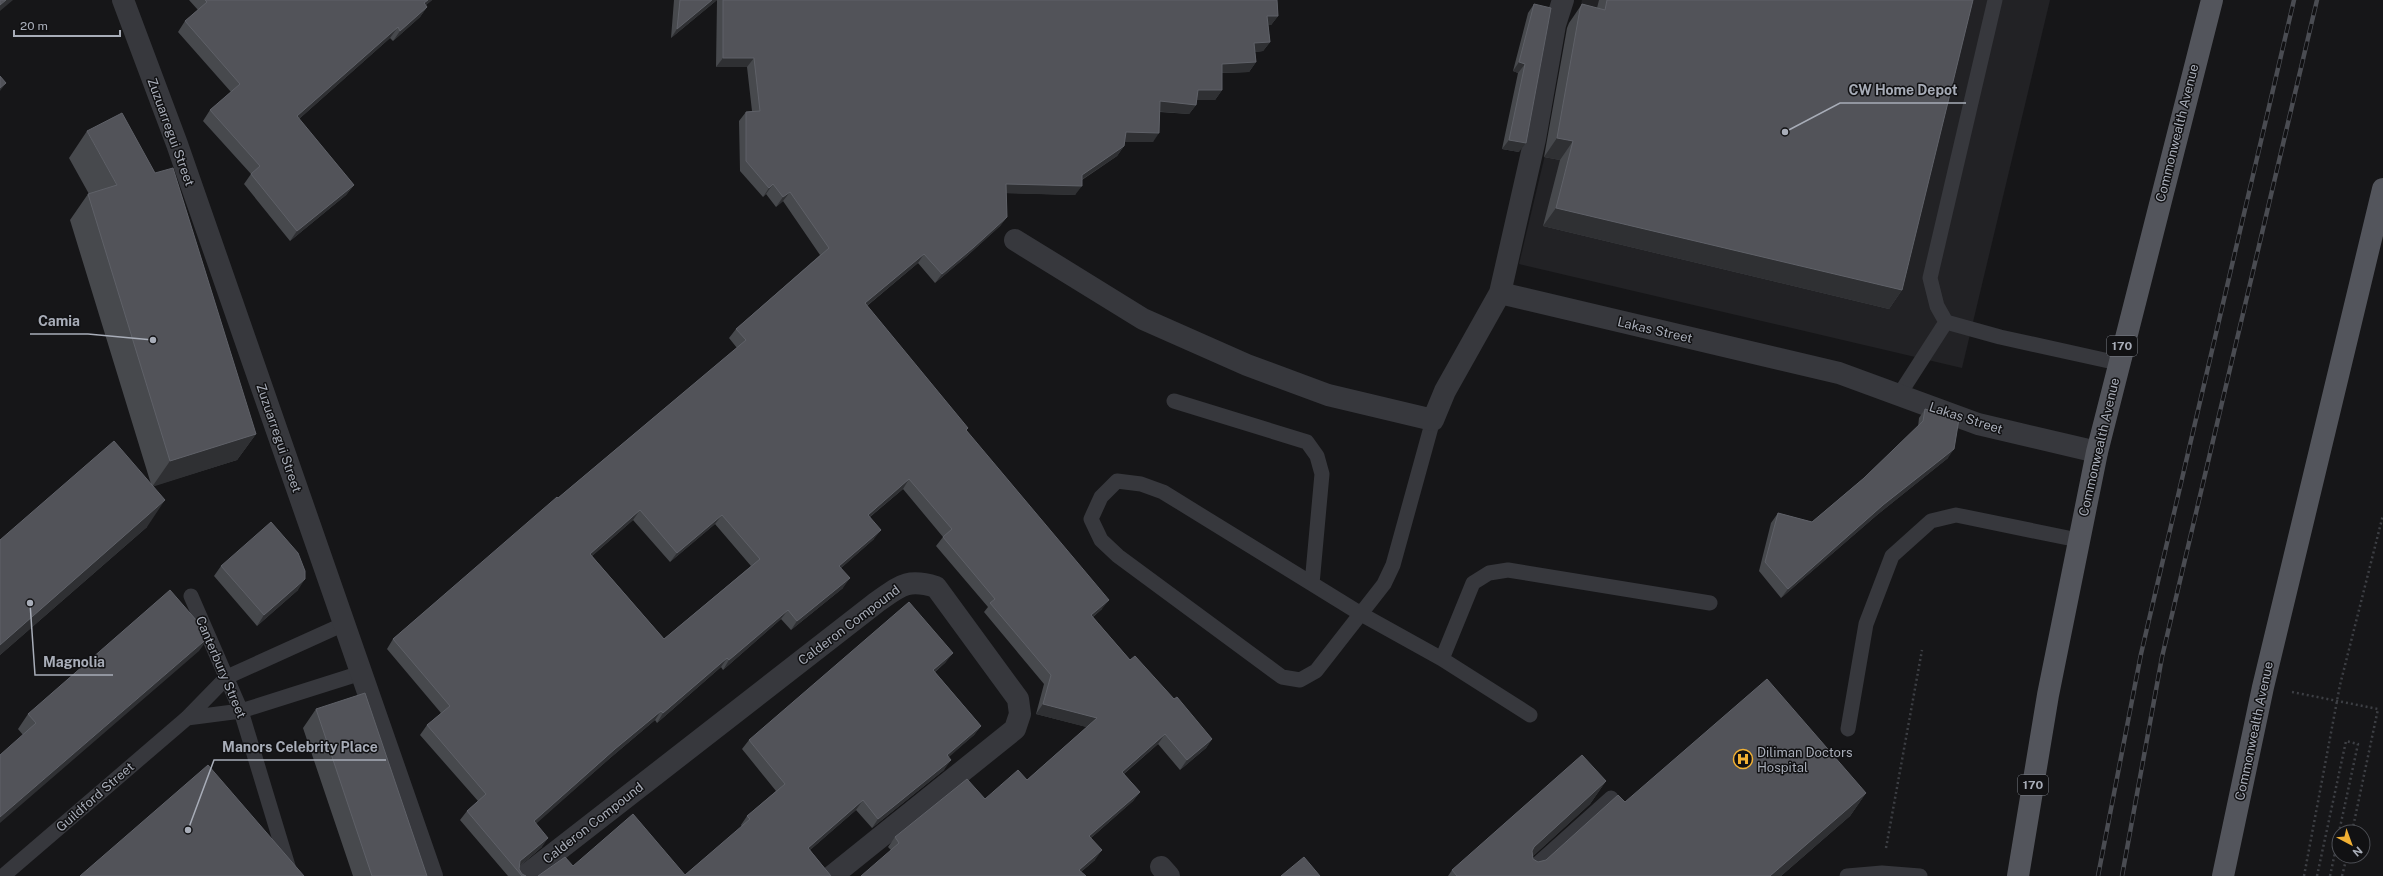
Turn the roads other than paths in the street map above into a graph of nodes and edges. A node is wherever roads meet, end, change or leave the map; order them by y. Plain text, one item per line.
1 (123, 0) edge
2 (1563, 0) edge
3 (1995, 0) edge
4 (2212, 0) edge
5 (2383, 189) edge
6 (1015, 240) dead end
7 (1500, 293) junction
8 (1946, 322) junction
9 (2118, 363) junction
10 (1899, 395) junction
11 (1174, 401) dead end
12 (1433, 420) junction
13 (2097, 452) junction
14 (2078, 540) junction
15 (1312, 584) junction
16 (192, 596) dead end
17 (1710, 603) dead end
18 (1362, 614) junction
19 (344, 624) junction
20 (1442, 659) junction
21 (361, 673) junction
22 (227, 677) junction
23 (241, 711) junction
24 (1530, 715) dead end
25 (187, 718) junction
26 (1848, 729) dead end
27 (1611, 798) dead end
28 (3, 876) edge
29 (291, 876) edge
30 (432, 876) edge
31 (525, 876) edge
32 (832, 876) edge
33 (1524, 876) edge
34 (1847, 876) edge
35 (1920, 876) edge
36 (2018, 876) edge
37 (2223, 876) edge

1 - 19 street, Zuzuarregui Street
2 - 7 street
3 - 8 lane
4 - 9 main road, Commonwealth Avenue / 170
5 - 37 main road, Commonwealth Avenue
6 - 12 street
7 - 10 street, Lakas Street
7 - 12 street
8 - 9 lane
8 - 10 lane
9 - 13 main road, Commonwealth Avenue / 170
10 - 13 street, Lakas Street
11 - 15 lane
12 - 18 lane
13 - 14 main road, Commonwealth Avenue / 170
14 - 26 lane
14 - 36 main road, Commonwealth Avenue / 170
15 - 18 lane
15 - 18 lane
16 - 22 lane, Canterbury Street
17 - 20 lane
18 - 20 lane
19 - 21 street, Zuzuarregui Street
19 - 22 lane, Guildford Street
20 - 24 lane
21 - 23 lane
21 - 30 street, Zuzuarregui Street
22 - 23 lane, Canterbury Street
22 - 25 lane, Guildford Street
23 - 25 lane
23 - 29 lane, Canterbury Street
25 - 28 lane, Guildford Street
27 - 33 lane
31 - 32 street, Calderon Compound
34 - 35 lane

